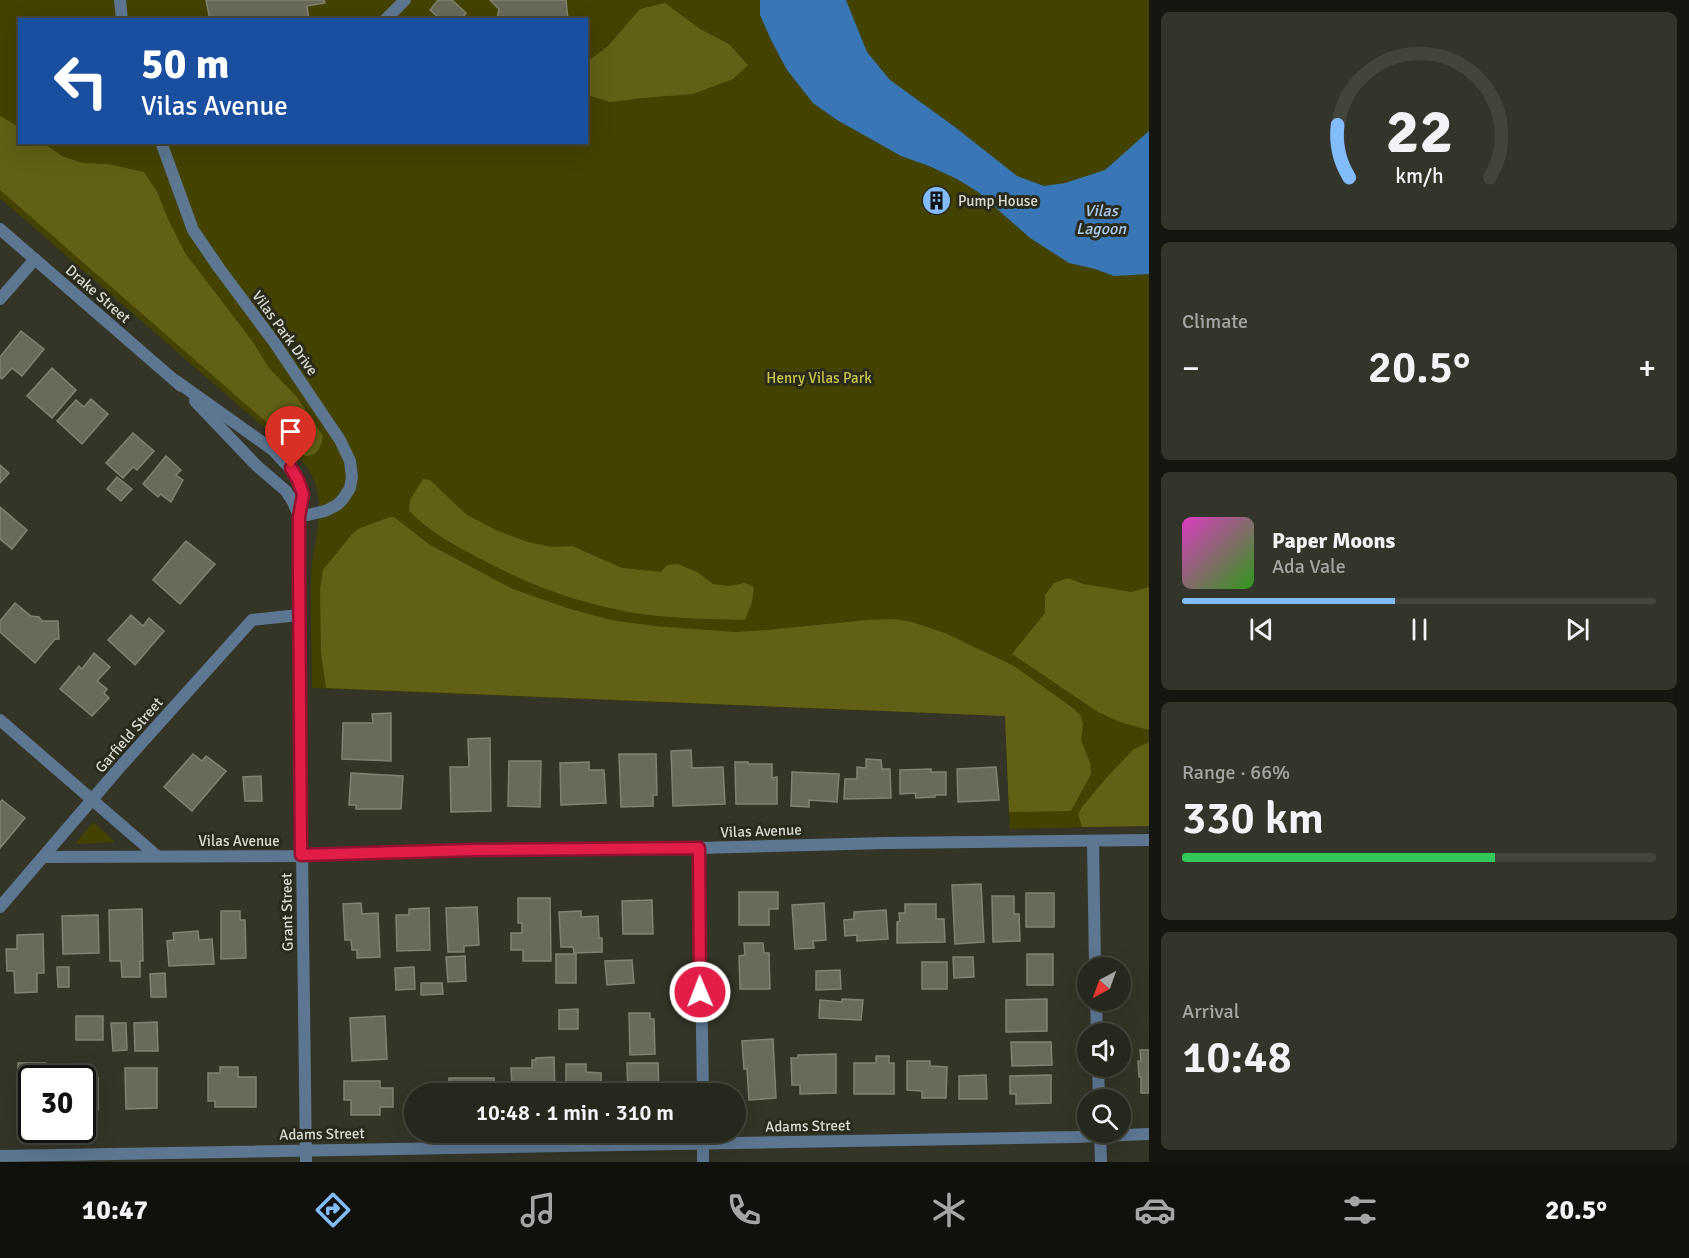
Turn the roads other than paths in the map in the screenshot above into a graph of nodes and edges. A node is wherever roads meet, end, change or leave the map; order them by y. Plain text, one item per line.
1 (120, 0) edge
2 (405, 0) edge
3 (122, 18) edge
4 (387, 18) edge
5 (162, 144) edge
6 (0, 229) edge
7 (35, 259) junction
8 (0, 299) edge
9 (176, 381) junction
10 (299, 517) junction
11 (299, 615) junction
12 (0, 720) edge
13 (92, 800) junction
14 (1149, 840) edge
15 (1093, 842) junction
16 (699, 848) junction
17 (301, 855) junction
18 (157, 856) junction
19 (44, 857) junction
20 (0, 907) edge
21 (1095, 957) edge
22 (703, 1083) edge
23 (1077, 1134) edge
24 (1131, 1134) edge
25 (1149, 1134) edge
26 (746, 1138) edge
27 (592, 1143) edge
28 (703, 1143) edge
29 (1100, 1143) edge
30 (0, 1156) edge
31 (305, 1156) edge
32 (703, 1162) edge
33 (1101, 1162) edge

1 - 3 street
2 - 4 street
5 - 10 street, Vilas Park Drive
6 - 7 street, Drake Street
7 - 8 street
7 - 9 street, Drake Street
9 - 10 street, Drake Street
9 - 10 street, Drake Street
10 - 11 street, Grant Street
11 - 13 street, Garfield Street
11 - 17 street, Grant Street
12 - 13 street
13 - 18 street
13 - 19 street, Garfield Street
14 - 15 street, Vilas Avenue
15 - 16 street, Vilas Avenue
15 - 21 street
16 - 17 street, Vilas Avenue
16 - 22 street
17 - 18 street, Vilas Avenue
17 - 31 street, Grant Street
18 - 19 street, Vilas Avenue
19 - 20 street, Garfield Street
23 - 26 street, Adams Street
24 - 25 street, Adams Street
27 - 31 street, Adams Street
28 - 32 street
29 - 33 street
30 - 31 street, Adams Street

